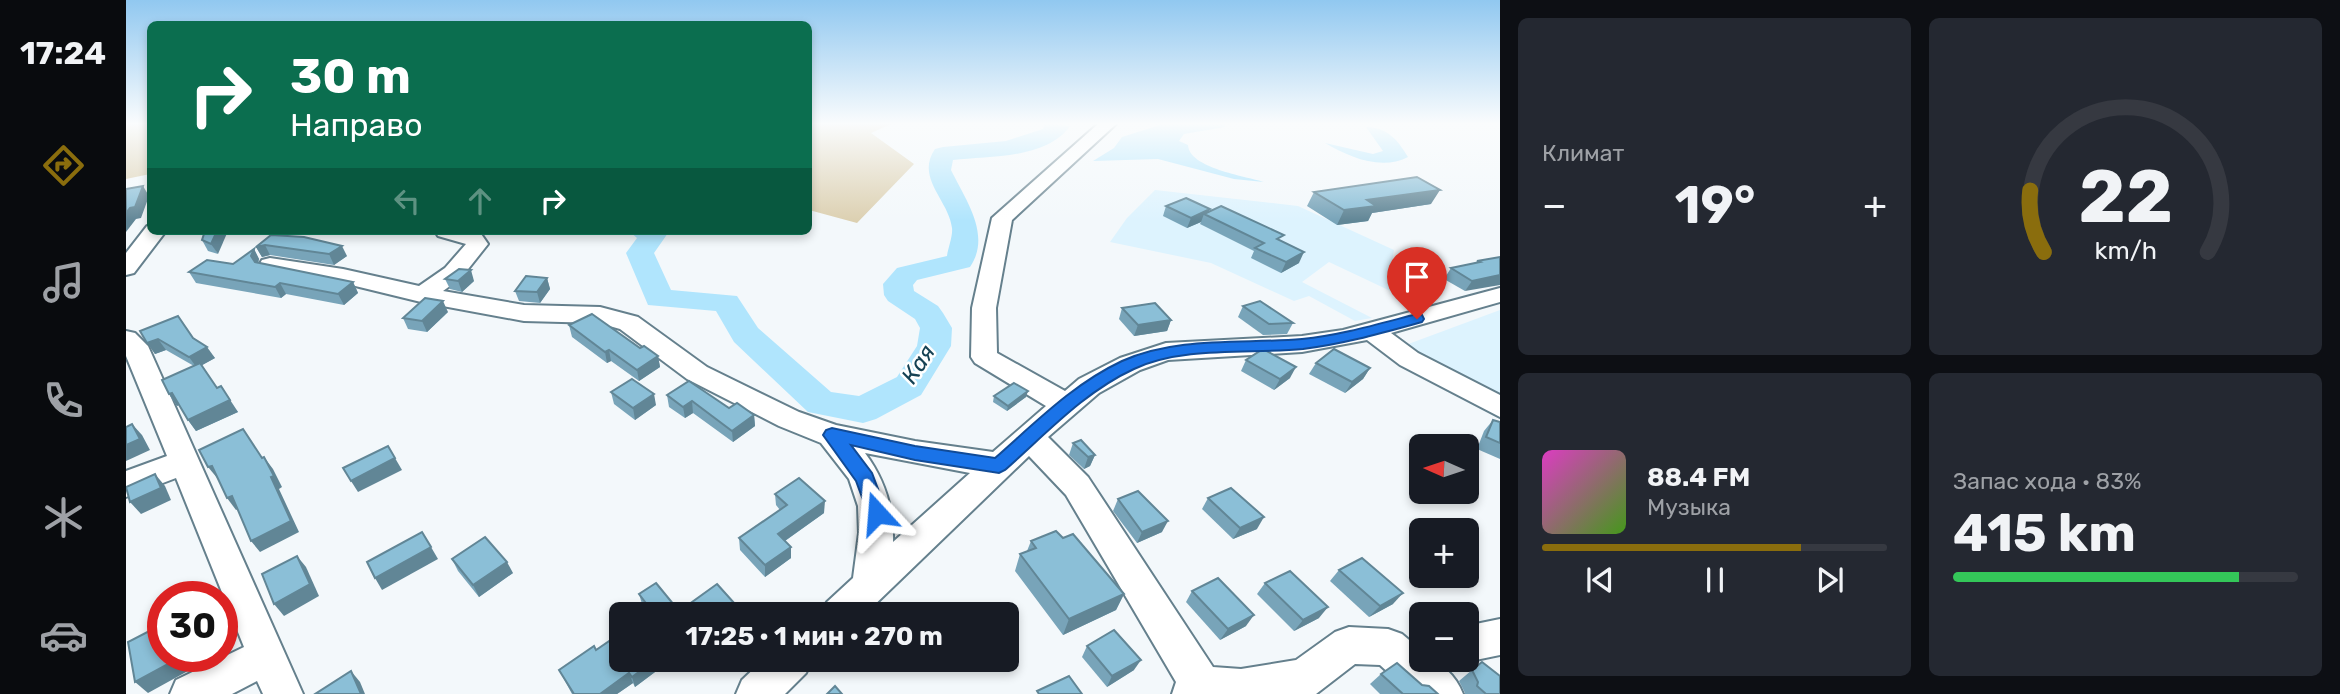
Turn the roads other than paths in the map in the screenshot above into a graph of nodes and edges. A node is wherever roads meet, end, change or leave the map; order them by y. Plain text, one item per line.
1 (1071, 156) edge
2 (152, 235) edge
3 (466, 235) edge
4 (270, 265) edge
5 (126, 268) edge
6 (421, 295) junction
7 (1500, 295) edge
8 (1373, 332) junction
9 (126, 338) edge
10 (1066, 405) junction
11 (1500, 407) edge
12 (832, 435) junction
13 (1029, 437) junction
14 (186, 461) junction
15 (999, 465) junction
16 (126, 484) edge
17 (869, 588) junction
18 (853, 602) edge
19 (1500, 637) edge
20 (1479, 641) edge
21 (1405, 647) edge
22 (268, 655) junction
23 (779, 672) edge
24 (1197, 690) edge
25 (190, 694) edge
26 (283, 694) edge
27 (756, 694) edge
28 (1443, 694) edge

1 - 10 street
2 - 5 street
3 - 6 street
4 - 6 street
6 - 12 street
7 - 8 street
8 - 10 street
8 - 11 street
9 - 14 street
10 - 13 street
12 - 15 street
12 - 17 street
13 - 15 street
13 - 24 street
14 - 16 street
14 - 22 street
15 - 17 street
17 - 18 street
19 - 20 street
21 - 24 street
21 - 28 street
22 - 25 street
22 - 26 street
23 - 27 street

